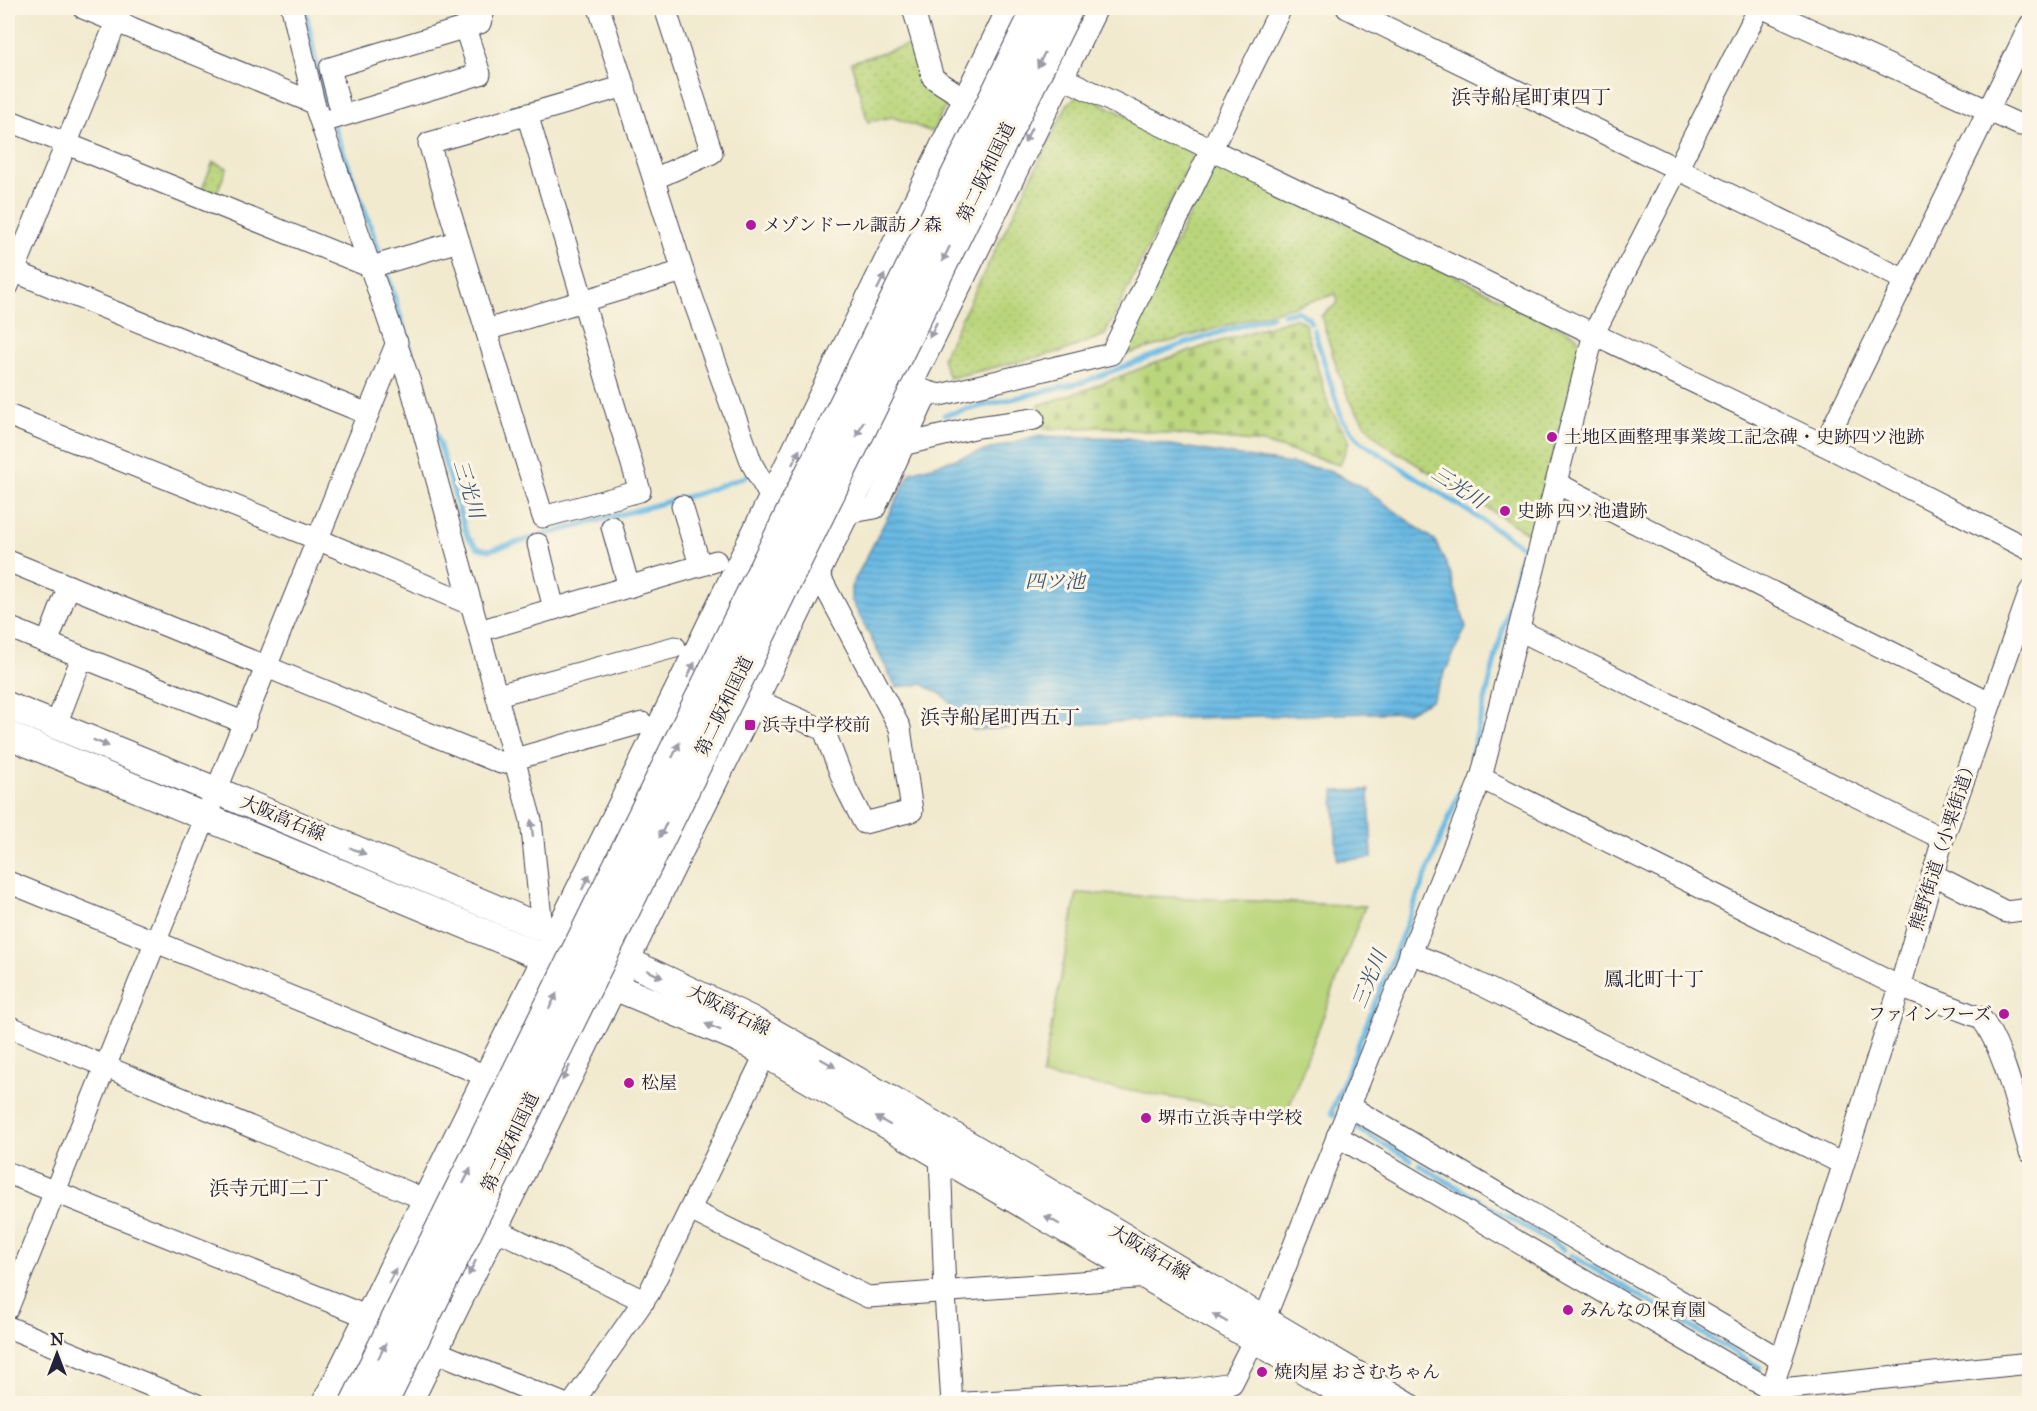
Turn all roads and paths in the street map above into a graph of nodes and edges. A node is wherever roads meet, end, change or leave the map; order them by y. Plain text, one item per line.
1 (83, 8) edge
2 (292, 8) edge
3 (485, 8) edge
4 (599, 8) edge
5 (665, 8) edge
6 (913, 8) edge
7 (1014, 8) edge
8 (1039, 8) edge
9 (1067, 8) edge
10 (1091, 8) edge
11 (1281, 8) edge
12 (1347, 8) edge
13 (1761, 8) edge
14 (119, 14) edge
15 (2030, 25) edge
16 (465, 28) junction
17 (1057, 75) junction
18 (624, 86) junction
19 (970, 102) junction
20 (314, 103) junction
21 (1988, 111) junction
22 (527, 114) junction
23 (342, 115) junction
24 (8, 120) edge
25 (321, 123) junction
26 (2030, 123) edge
27 (66, 143) junction
28 (1210, 148) junction
29 (1677, 169) junction
30 (654, 178) junction
31 (459, 241) junction
32 (382, 264) junction
33 (683, 272) junction
34 (10, 276) edge
35 (1903, 279) junction
36 (584, 300) junction
37 (486, 330) junction
38 (1594, 333) junction
39 (397, 342) junction
40 (918, 387) junction
41 (368, 414) junction
42 (8, 415) edge
43 (1034, 419) dead end
44 (906, 444) junction
45 (1824, 445) junction
46 (1558, 484) junction
47 (773, 503) junction
48 (682, 506) dead end
49 (842, 514) junction
50 (612, 527) dead end
51 (317, 539) junction
52 (538, 544) dead end
53 (2030, 550) edge
54 (8, 561) edge
55 (815, 567) junction
56 (69, 586) junction
57 (629, 586) junction
58 (2030, 591) edge
59 (472, 606) junction
60 (554, 609) junction
61 (8, 627) edge
62 (1519, 630) junction
63 (479, 631) junction
64 (47, 643) junction
65 (675, 647) dead end
66 (82, 657) junction
67 (268, 668) junction
68 (498, 695) junction
69 (750, 697) junction
70 (1990, 702) junction
71 (8, 706) edge
72 (245, 723) junction
73 (642, 723) dead end
74 (56, 725) junction
75 (8, 735) edge
76 (514, 759) junction
77 (1480, 778) junction
78 (217, 791) junction
79 (207, 816) junction
80 (1943, 839) junction
81 (1932, 874) junction
82 (8, 882) edge
83 (2030, 909) edge
84 (550, 940) junction
85 (156, 944) junction
86 (1410, 953) junction
87 (616, 971) junction
88 (1900, 987) junction
89 (8, 1026) edge
90 (766, 1053) junction
91 (105, 1065) junction
92 (489, 1077) junction
93 (1349, 1107) junction
94 (1338, 1133) junction
95 (946, 1144) junction
96 (2030, 1152) edge
97 (1843, 1164) junction
98 (8, 1173) edge
99 (53, 1192) junction
100 (429, 1201) junction
101 (690, 1210) junction
102 (492, 1227) junction
103 (1566, 1253) junction
104 (1149, 1277) junction
105 (945, 1293) junction
106 (644, 1301) junction
107 (8, 1308) edge
108 (371, 1318) junction
109 (8, 1327) edge
110 (1259, 1329) junction
111 (432, 1350) junction
112 (1781, 1360) junction
113 (2030, 1363) edge
114 (1187, 1397) edge
115 (1769, 1397) edge
116 (951, 1403) edge
117 (195, 1404) edge
118 (328, 1404) edge
119 (356, 1404) edge
120 (381, 1404) edge
121 (405, 1404) edge
122 (564, 1404) edge
123 (572, 1404) edge
124 (1359, 1404) edge
125 (1406, 1404) edge

1 - 14 street
2 - 20 street
3 - 16 street
4 - 18 street
5 - 30 street
6 - 19 street
7 - 19 highway
119 -> 8 highway, 第二阪和国道, bridge
9 -> 120 highway, 第二阪和国道, bridge
10 - 17 highway
11 - 28 street
12 - 29 street
13 - 21 street
13 - 29 street
14 - 20 street
14 - 27 street
15 - 21 street
16 - 23 street
16 - 23 street
17 - 28 street
17 -> 40 highway
18 - 22 street
18 - 30 street
47 -> 19 highway
20 - 25 street
21 - 26 street
21 - 35 street
22 - 31 street
22 - 36 street
23 - 25 street
24 - 27 street
25 - 32 street
27 - 32 street
27 - 34 street
28 - 38 street
28 - 40 street
29 - 35 street
29 - 38 street
30 - 33 street
31 - 32 street
31 - 37 street
32 - 39 street
33 - 36 street
33 - 47 street
34 - 41 street
35 - 45 street
36 - 37 street
36 - 37 street
38 - 45 street
38 - 46 street
39 - 41 street
39 - 59 street
40 - 44 street
40 - 49 highway
41 - 51 street
42 - 51 street
43 - 44 street
44 - 49 street
45 - 53 street
46 - 62 street
46 - 70 street
47 - 55 street
84 -> 47 highway
48 - 57 street
49 - 55 highway
50 - 57 street
51 - 59 street
51 - 67 street
52 - 60 street
54 - 56 street
55 - 69 highway
55 - 69 street
56 - 64 street
56 - 67 street
57 - 60 street
58 - 70 street, 熊野街道（小栗街道）
59 - 63 street
60 - 63 street
61 - 64 street
62 - 77 street
62 - 80 street
63 - 68 street
64 - 66 street
65 - 68 street
66 - 72 street
66 - 74 street
67 - 72 street
67 - 76 street
68 - 76 street
69 - 87 highway
70 - 80 street, 熊野街道（小栗街道）
71 - 74 main road, 大阪高石線
72 - 78 street
73 - 76 street
74 -> 78 main road, 大阪高石線
75 - 79 main road, 大阪高石線
84 -> 76 street
77 - 86 street
77 - 88 street
78 - 79 street
78 -> 84 main road, 大阪高石線
79 - 84 main road, 大阪高石線
79 - 85 street
80 - 81 street, 熊野街道（小栗街道）
81 - 83 street
81 - 88 street, 熊野街道（小栗街道）
82 - 85 street
84 - 87 main road, 大阪高石線
84 - 92 highway
85 - 91 street
85 - 92 street
86 - 93 street
86 - 97 street
90 -> 87 main road, 大阪高石線
87 -> 95 main road, 大阪高石線
87 -> 102 highway
88 - 96 street
88 - 97 street, 熊野街道（小栗街道）
89 - 91 street
95 -> 90 main road, 大阪高石線
90 - 101 street
91 - 99 street
91 - 100 street
92 - 100 highway
93 - 94 street
93 - 103 street
94 - 103 street
94 - 110 street
104 -> 95 main road, 大阪高石線
95 - 105 street
95 - 110 main road, 大阪高石線
97 - 112 street
98 - 99 street
99 - 107 street
99 - 108 street
108 -> 100 highway
101 - 105 street
101 - 106 street
102 - 106 street
102 -> 111 highway
103 - 112 street
103 - 115 street
104 - 105 street
110 -> 104 main road, 大阪高石線
105 - 116 street
106 - 123 street
108 - 118 highway
109 - 117 street
110 - 114 street
110 - 124 main road, 大阪高石線
110 - 125 main road, 大阪高石線
111 - 121 highway
111 - 122 street
112 - 115 street
113 - 115 street
114 - 116 street

